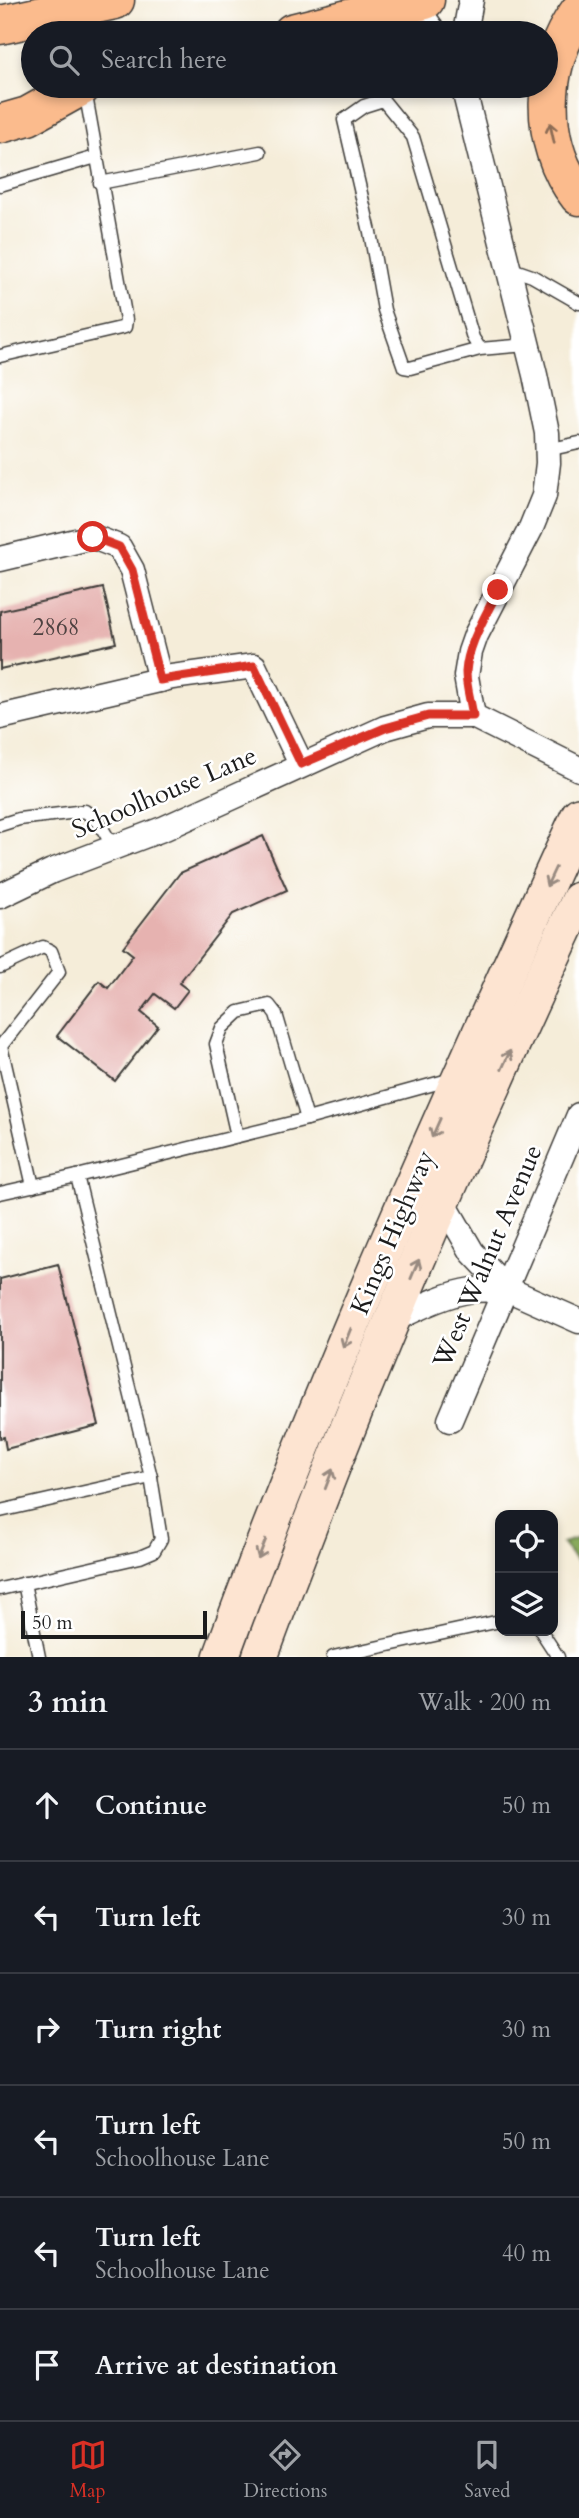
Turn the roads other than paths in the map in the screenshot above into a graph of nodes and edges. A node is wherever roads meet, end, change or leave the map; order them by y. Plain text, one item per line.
1 (115, 0) edge
2 (471, 0) edge
3 (419, 2) edge
4 (579, 12) edge
5 (341, 21) edge
6 (429, 21) edge
7 (467, 21) edge
8 (0, 25) edge
9 (558, 48) edge
10 (21, 97) edge
11 (60, 98) edge
12 (84, 98) edge
13 (466, 98) edge
14 (549, 98) edge
15 (0, 101) edge
16 (0, 124) edge
17 (260, 152) dead end
18 (96, 157) junction
19 (100, 183) junction
20 (0, 185) edge
21 (579, 195) edge
22 (509, 268) junction
23 (579, 303) edge
24 (527, 345) junction
25 (480, 349) junction
26 (0, 356) edge
27 (579, 443) edge
28 (547, 450) junction
29 (0, 559) edge
30 (160, 680) junction
31 (473, 716) junction
32 (0, 717) edge
33 (301, 764) junction
34 (579, 769) edge
35 (579, 815) edge
36 (0, 825) edge
37 (114, 848) junction
38 (0, 896) edge
39 (579, 900) edge
40 (0, 967) edge
41 (0, 1045) edge
42 (460, 1077) junction
43 (579, 1115) edge
44 (307, 1119) junction
45 (237, 1136) junction
46 (77, 1176) junction
47 (33, 1186) junction
48 (0, 1193) edge
49 (443, 1202) junction
50 (507, 1289) junction
51 (393, 1320) junction
52 (579, 1321) edge
53 (450, 1420) dead end
54 (151, 1477) junction
55 (0, 1511) edge
56 (23, 1583) junction
57 (0, 1589) edge
58 (495, 1622) edge
59 (544, 1636) edge
60 (39, 1657) edge
61 (221, 1657) edge
62 (260, 1657) edge
63 (333, 1657) edge
64 (558, 1657) edge

1 - 8 highway
2 - 7 street
3 - 5 highway
3 - 6 street
9 -> 4 highway
10 - 15 highway
11 - 16 highway
12 - 18 lane
13 - 22 street
21 -> 14 highway
17 - 19 lane
18 - 19 lane
18 - 20 lane
19 - 26 lane
22 - 23 lane
22 - 24 street
24 - 25 lane
24 - 28 street
25 - 25 lane
27 - 28 lane
28 - 31 street
29 - 30 street
30 - 32 street
30 - 33 street
31 - 33 street, Schoolhouse Lane
31 - 34 street, Schoolhouse Lane
33 - 37 street, Schoolhouse Lane
35 -> 42 main road, Kings Highway
36 - 37 lane
37 - 38 street, Schoolhouse Lane
49 -> 39 main road, Kings Highway
40 - 41 lane
41 - 47 lane
42 - 44 lane
42 -> 61 main road, Kings Highway
43 - 50 street, West Walnut Avenue
44 - 45 lane
44 - 45 lane
45 - 46 lane
46 - 47 lane
46 - 54 lane
47 - 48 lane
49 - 50 street
51 -> 49 main road, Kings Highway
50 - 51 street
50 - 52 street
50 - 53 street, West Walnut Avenue
62 -> 51 main road, Kings Highway
54 - 55 lane
54 - 56 lane
56 - 57 lane
56 - 60 lane
58 - 63 lane
59 - 64 lane

